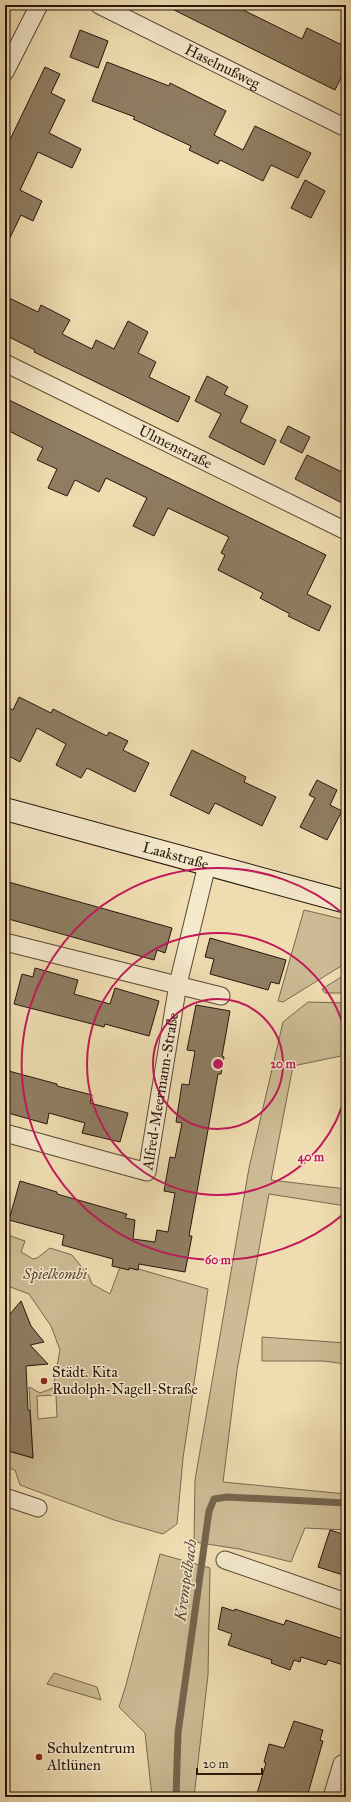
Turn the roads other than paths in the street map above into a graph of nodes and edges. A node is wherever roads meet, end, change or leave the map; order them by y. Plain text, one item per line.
1 (39, 5) edge
2 (99, 5) edge
3 (5, 72) edge
4 (346, 128) edge
5 (5, 363) edge
6 (346, 531) edge
7 (5, 809) edge
8 (207, 865) junction
9 (346, 902) edge
10 (5, 942) edge
11 (178, 984) junction
12 (221, 996) dead end
13 (5, 1133) edge
14 (5, 1497) edge
15 (38, 1508) dead end
16 (225, 1560) dead end
17 (346, 1602) edge
18 (346, 1765) edge
19 (332, 1797) edge

1 - 3 street
2 - 4 street, Haselnußweg
5 - 6 street, Ulmenstraße
7 - 8 street, Laakstraße
8 - 9 street, Laakstraße
8 - 11 street, Alfred-Meermann-Straße
10 - 11 street
11 - 12 street
11 - 13 street, Alfred-Meermann-Straße
14 - 15 street
16 - 17 street
18 - 19 street

